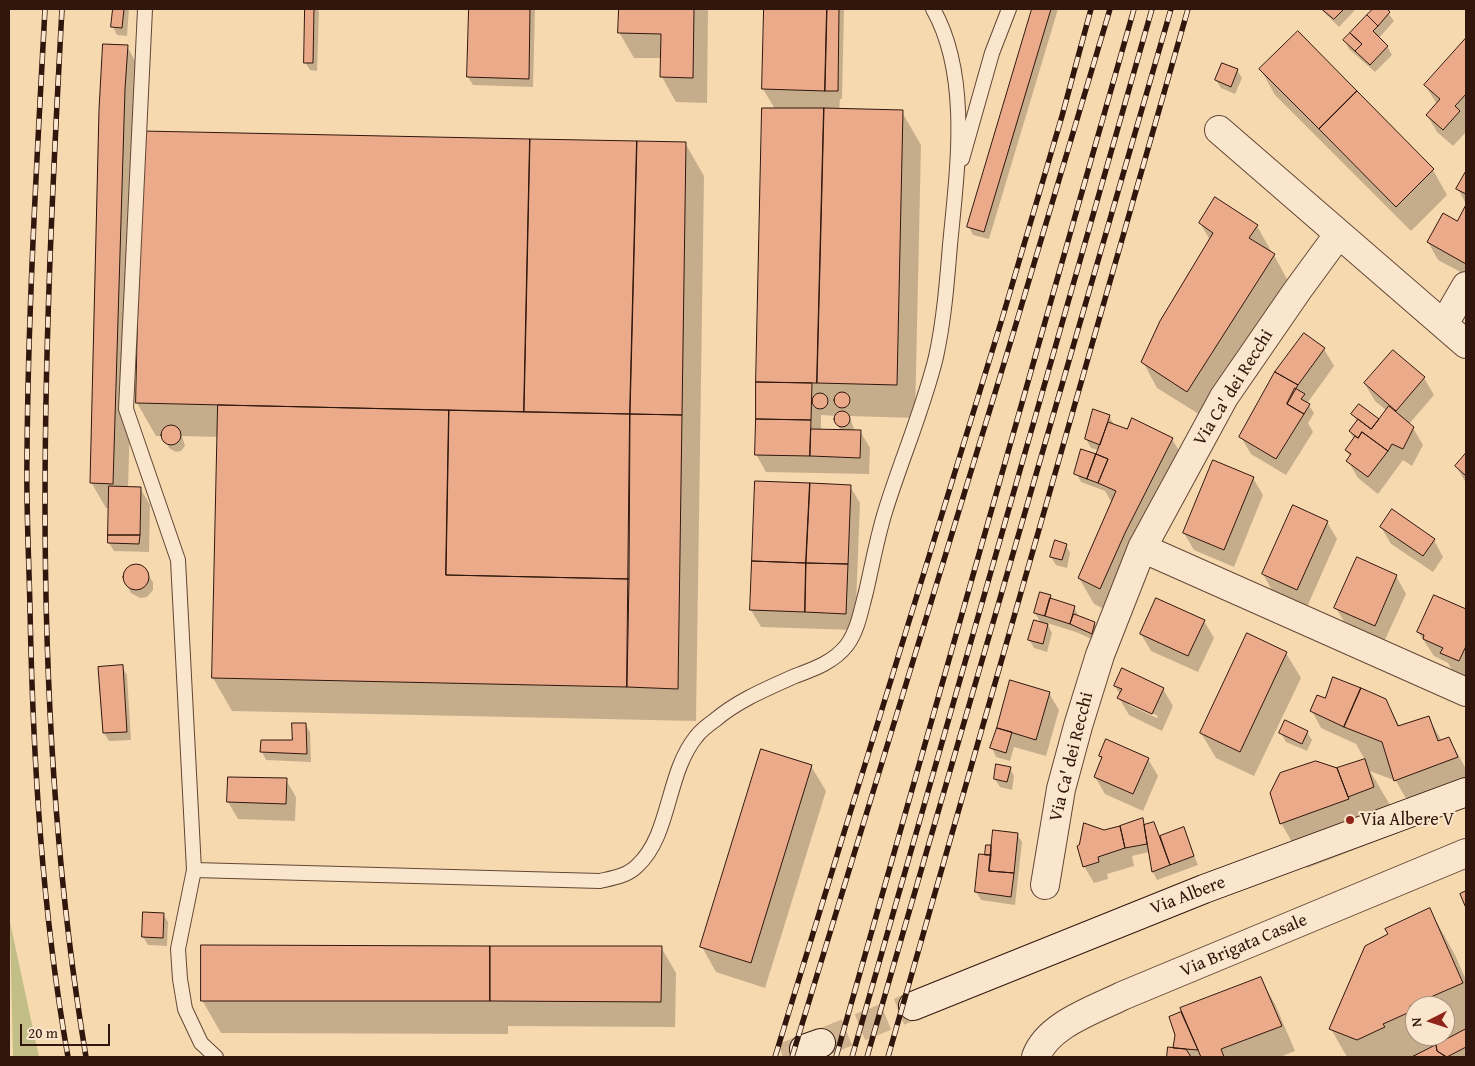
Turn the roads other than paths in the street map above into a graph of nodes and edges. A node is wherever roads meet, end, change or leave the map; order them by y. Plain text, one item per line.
1 (145, 9) edge
2 (933, 9) edge
3 (1009, 9) edge
4 (1218, 130) dead end
5 (957, 177) junction
6 (1338, 235) junction
7 (1466, 286) edge
8 (1444, 324) junction
9 (1466, 344) edge
10 (1142, 548) junction
11 (1466, 692) edge
12 (1466, 792) edge
13 (1466, 853) edge
14 (194, 870) junction
15 (1045, 885) dead end
16 (913, 1006) tunnel mouth
17 (216, 1057) edge
18 (1036, 1057) edge

1 - 14 lane
2 - 5 lane
3 - 5 lane
4 - 6 street
5 - 14 lane
6 - 8 street
6 - 10 street, Via Ca' dei Recchi
7 - 8 street
8 - 9 street
10 - 11 street
10 - 15 street, Via Ca' dei Recchi
12 - 16 street, Via Albere
13 - 18 street, Via Brigata Casale
14 - 17 lane

